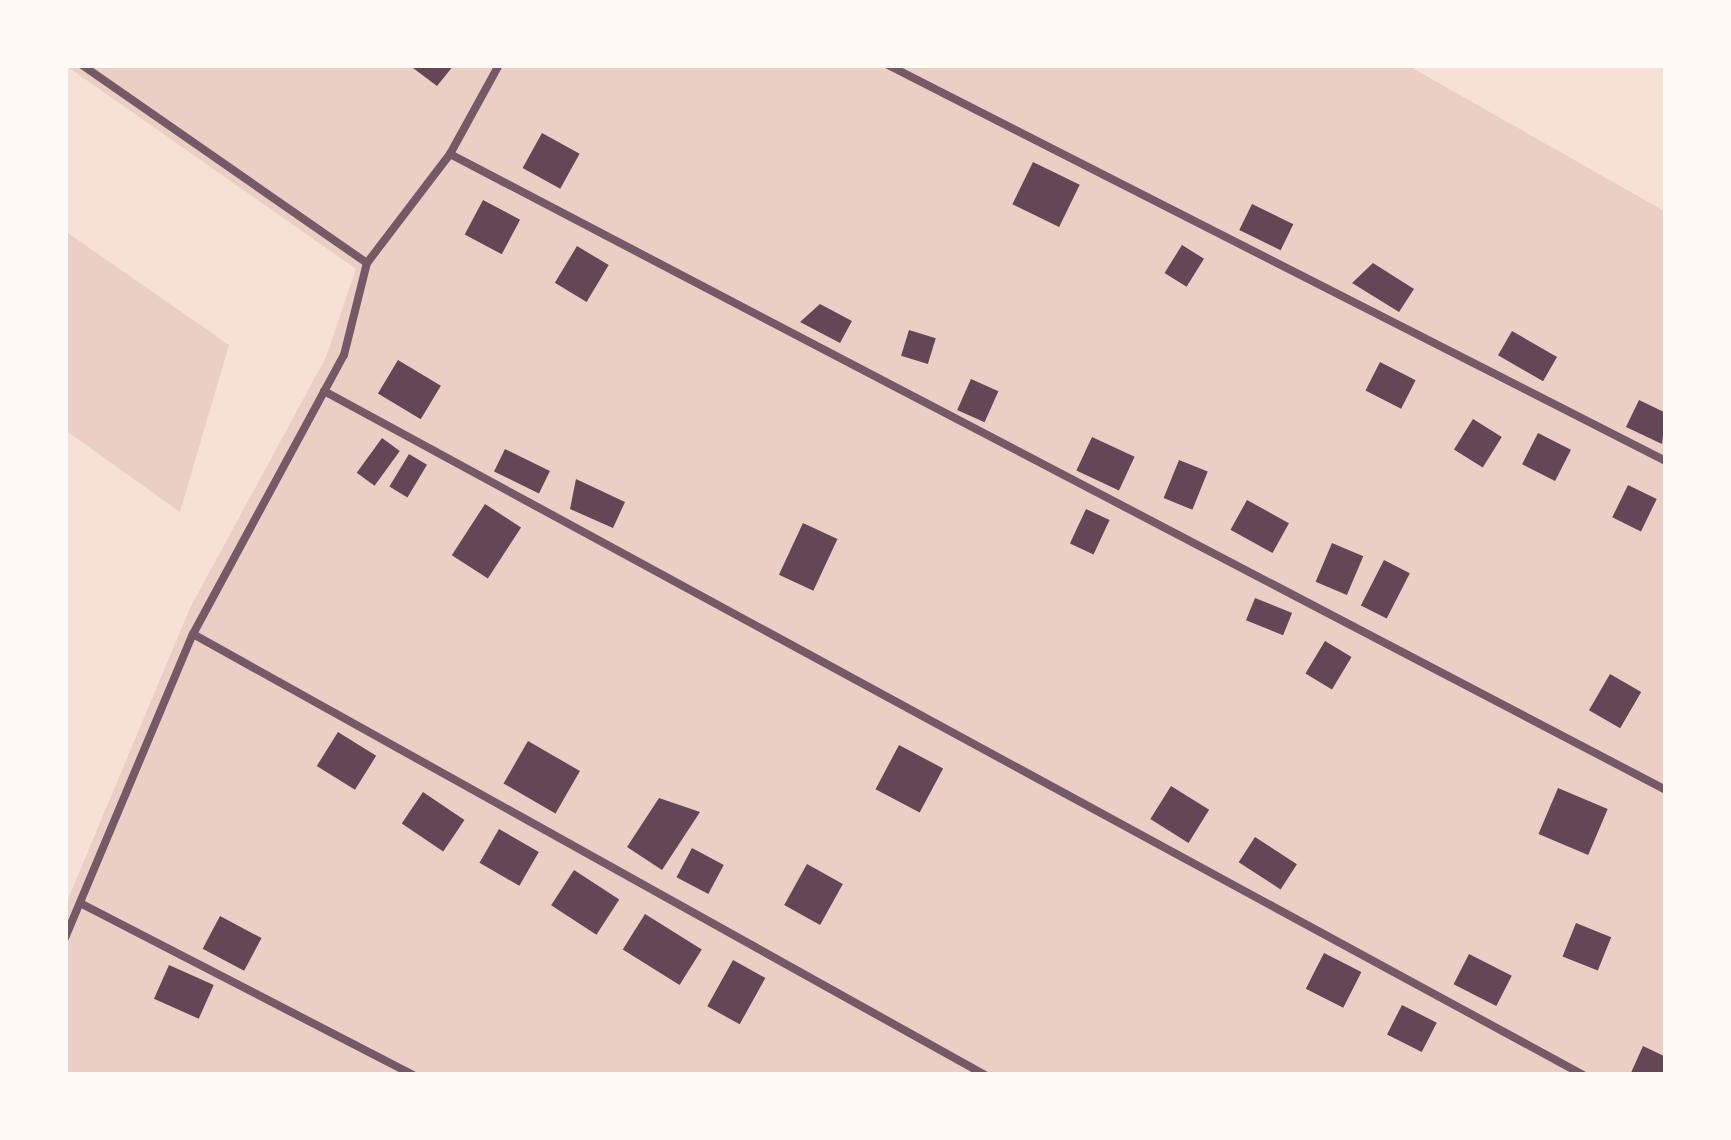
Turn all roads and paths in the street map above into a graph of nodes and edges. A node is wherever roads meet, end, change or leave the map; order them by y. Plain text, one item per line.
1 (82, 65) edge
2 (499, 65) edge
3 (888, 65) edge
4 (450, 154) junction
5 (367, 263) junction
6 (324, 392) junction
7 (1666, 461) edge
8 (193, 634) junction
9 (1666, 790) edge
10 (80, 904) junction
11 (65, 938) edge
12 (412, 1075) edge
13 (985, 1075) edge
14 (1583, 1075) edge

1 - 5 lane
2 - 4 lane
3 - 7 lane
4 - 5 lane
4 - 9 lane
5 - 6 lane
6 - 8 lane
6 - 14 lane
8 - 10 lane
8 - 13 lane
10 - 11 lane
10 - 12 lane

